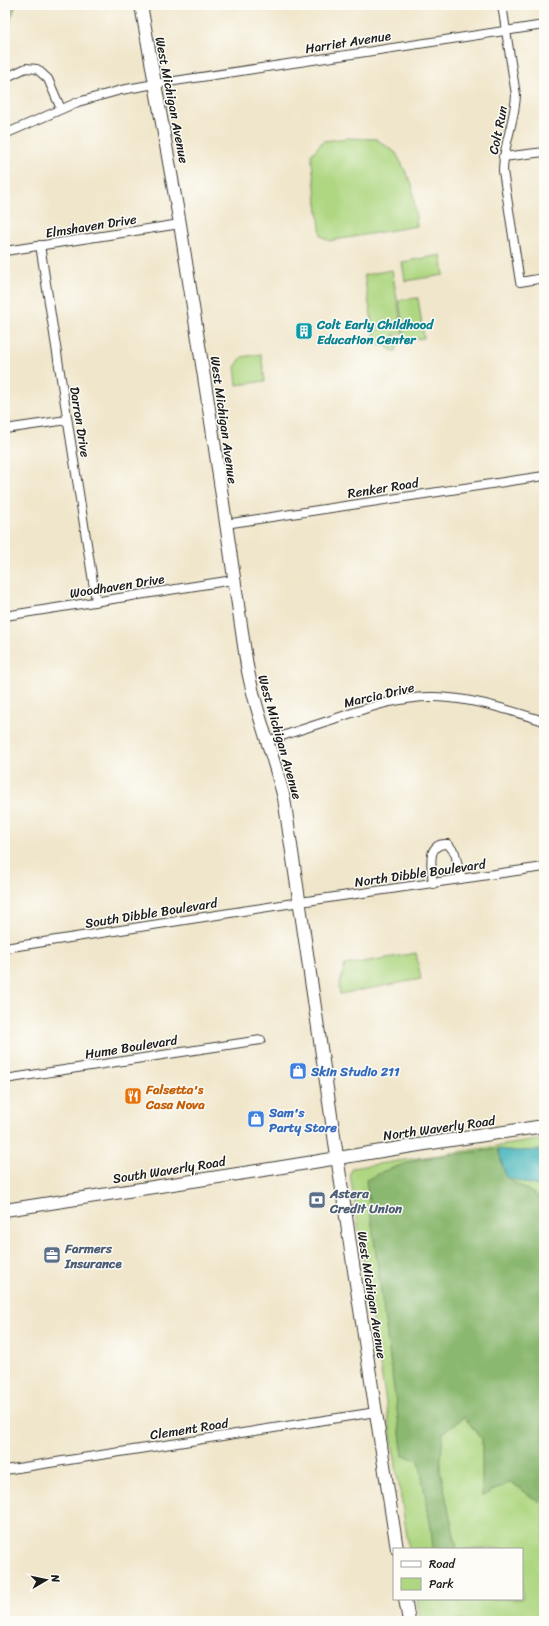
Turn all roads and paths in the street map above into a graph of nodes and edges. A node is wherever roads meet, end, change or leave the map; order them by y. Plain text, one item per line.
1 (141, 5) edge
2 (502, 5) edge
3 (544, 25) edge
4 (506, 31) junction
5 (5, 78) edge
6 (155, 84) junction
7 (61, 109) junction
8 (5, 134) edge
9 (544, 152) edge
10 (503, 157) junction
11 (180, 224) junction
12 (40, 245) junction
13 (5, 251) edge
14 (544, 278) edge
15 (67, 420) junction
16 (5, 429) edge
17 (544, 476) edge
18 (225, 524) junction
19 (233, 580) junction
20 (96, 601) junction
21 (5, 616) edge
22 (544, 721) edge
23 (268, 741) junction
24 (544, 867) edge
25 (461, 879) junction
26 (433, 884) junction
27 (300, 902) junction
28 (5, 948) edge
29 (261, 1040) dead end
30 (5, 1079) edge
31 (544, 1126) edge
32 (337, 1157) junction
33 (5, 1210) edge
34 (376, 1412) junction
35 (5, 1470) edge
36 (397, 1548) edge
37 (405, 1600) edge
38 (408, 1621) edge

1 - 6 street, West Michigan Avenue
2 - 4 street, Colt Run
3 - 4 street, Harriet Avenue
4 - 6 street, Harriet Avenue
4 - 10 street, Colt Run
5 - 7 street
6 - 7 street, Harriet Avenue
6 - 11 street, West Michigan Avenue
7 - 8 street, Harriet Avenue
9 - 10 street
10 - 14 street, Colt Run
11 - 12 street, Elmshaven Drive
11 - 18 street, West Michigan Avenue
12 - 13 street, Elmshaven Drive
12 - 15 street, Darron Drive
15 - 16 street
15 - 20 street, Darron Drive
17 - 18 street, Renker Road
18 - 19 street, West Michigan Avenue
19 - 20 street, Woodhaven Drive
19 - 23 street, West Michigan Avenue
20 - 21 street, Woodhaven Drive
22 - 23 street, Marcia Drive
23 - 27 street, West Michigan Avenue
24 - 25 street, North Dibble Boulevard
25 - 26 street, North Dibble Boulevard
25 - 26 street
26 - 27 street, North Dibble Boulevard
27 - 28 street, South Dibble Boulevard
27 - 32 street, West Michigan Avenue
29 - 30 street, Hume Boulevard
31 - 32 street, North Waverly Road
32 - 33 street, South Waverly Road
32 - 34 street, West Michigan Avenue
34 - 35 street, Clement Road
34 - 36 street, West Michigan Avenue
37 - 38 street

